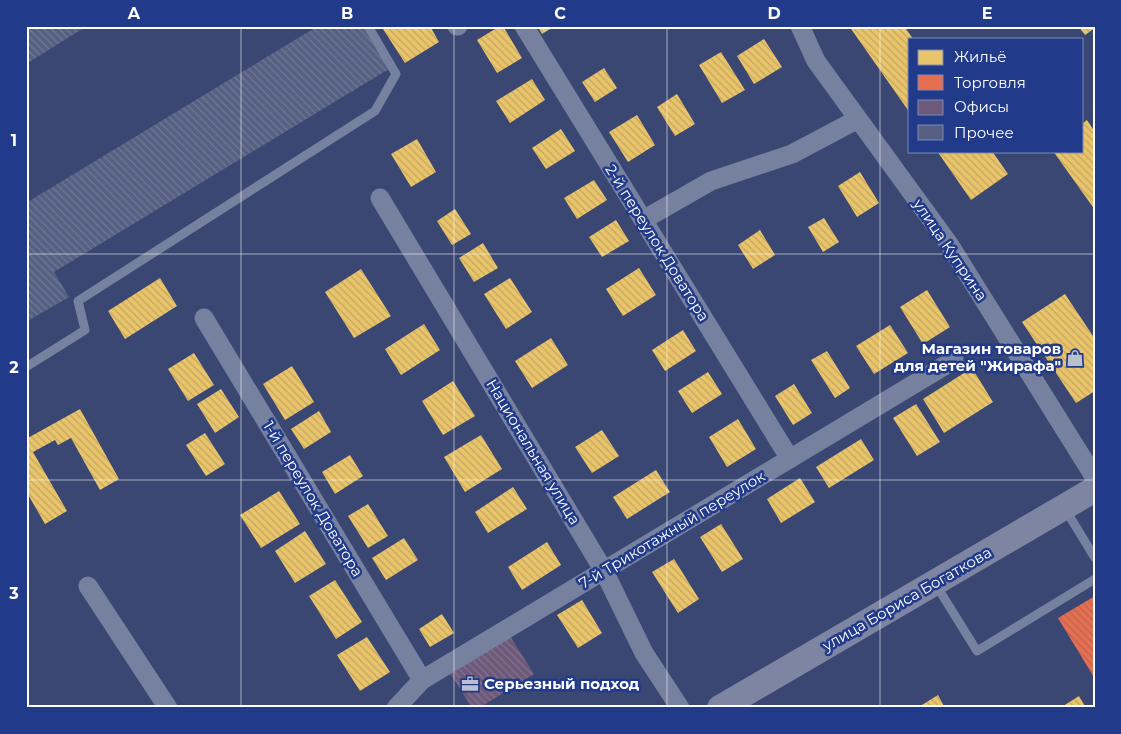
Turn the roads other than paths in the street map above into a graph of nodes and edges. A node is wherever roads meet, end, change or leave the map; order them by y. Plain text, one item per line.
1 (368, 26) edge
2 (524, 26) edge
3 (800, 26) edge
4 (858, 119) junction
5 (380, 198) dead end
6 (643, 220) junction
7 (204, 318) dead end
8 (954, 360) dead end
9 (26, 367) edge
10 (790, 459) junction
11 (1095, 478) edge
12 (1095, 489) edge
13 (1064, 508) junction
14 (1095, 558) edge
15 (604, 571) junction
16 (1095, 579) edge
17 (935, 582) junction
18 (88, 586) dead end
19 (422, 680) junction
20 (168, 708) edge
21 (396, 708) edge
22 (680, 708) edge
23 (720, 708) edge

1 - 9 lane
2 - 6 street, 2-й переулок Доватора
3 - 4 street, улица Куприна
4 - 6 street
4 - 11 street, улица Куприна
5 - 15 street, Национальная улица
6 - 10 street, 2-й переулок Доватора
7 - 19 street, 1-й переулок Доватора
8 - 10 street, 7-й Трикотажный переулок
10 - 15 street, 7-й Трикотажный переулок
12 - 13 main road, улица Бориса Богаткова
13 - 14 lane
13 - 17 main road, улица Бориса Богаткова
15 - 19 street, 7-й Трикотажный переулок
15 - 22 street, Национальная улица
16 - 17 lane
17 - 23 main road, улица Бориса Богаткова
18 - 20 street
19 - 21 street, 7-й Трикотажный переулок

